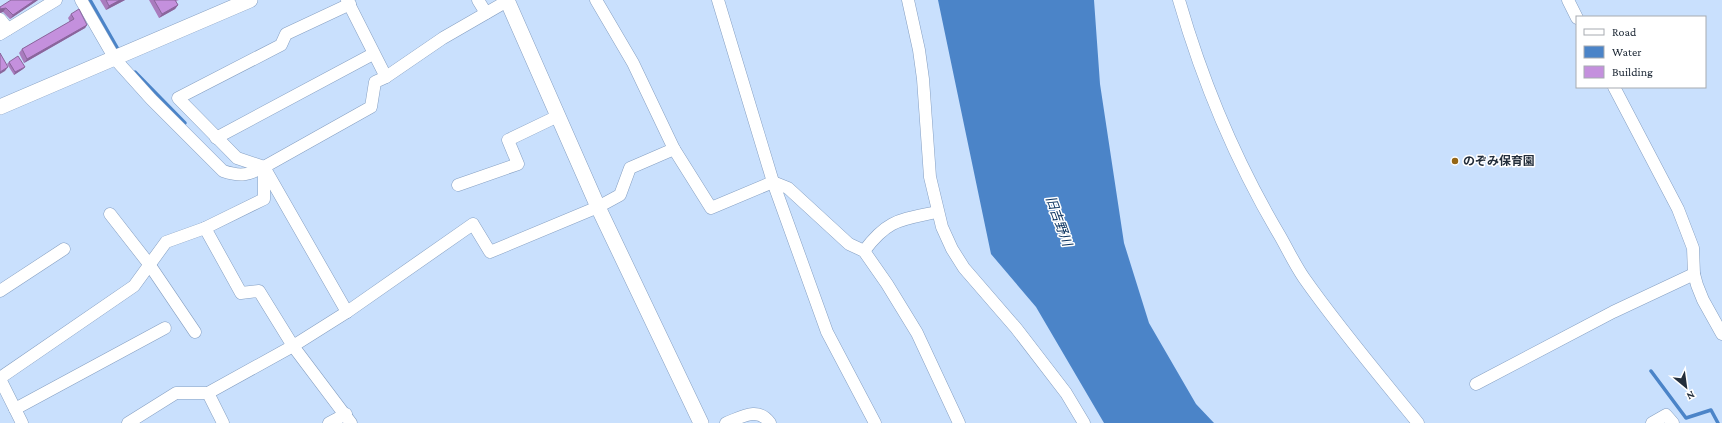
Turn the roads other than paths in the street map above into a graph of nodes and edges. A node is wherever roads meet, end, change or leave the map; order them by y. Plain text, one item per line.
1 (56, 0) edge
2 (81, 0) edge
3 (250, 0) edge
4 (478, 0) edge
5 (508, 0) edge
6 (596, 0) edge
7 (718, 0) edge
8 (908, 0) edge
9 (1179, 0) edge
10 (1568, 0) edge
11 (348, 2) edge
12 (486, 13) junction
13 (1576, 16) edge
14 (0, 19) edge
15 (4, 32) edge
16 (374, 54) junction
17 (115, 59) junction
18 (386, 77) junction
19 (1615, 88) edge
20 (0, 107) edge
21 (558, 116) junction
22 (216, 138) junction
23 (674, 149) junction
24 (264, 167) junction
25 (773, 182) junction
26 (458, 185) dead end
27 (598, 207) junction
28 (937, 212) junction
29 (110, 214) dead end
30 (205, 228) junction
31 (64, 250) dead end
32 (864, 251) junction
33 (150, 264) junction
34 (1694, 274) junction
35 (0, 291) edge
36 (347, 312) junction
37 (165, 328) dead end
38 (195, 332) dead end
39 (1722, 334) edge
40 (293, 346) junction
41 (0, 378) edge
42 (1476, 384) dead end
43 (208, 393) junction
44 (14, 409) junction
45 (348, 419) edge
46 (22, 423) edge
47 (128, 423) edge
48 (223, 423) edge
49 (329, 423) edge
50 (701, 423) edge
51 (726, 423) edge
52 (770, 423) edge
53 (875, 423) edge
54 (959, 423) edge
55 (1084, 423) edge
56 (1418, 423) edge
57 (1652, 423) edge
58 (1672, 423) edge

1 - 15 street
2 - 17 street
3 - 17 street
4 - 12 street
5 - 12 street
5 - 21 street
6 - 23 street
7 - 25 street
8 - 28 street
9 - 56 street
10 - 13 street
11 - 16 street
11 - 22 street
12 - 18 street
14 - 15 street
16 - 18 street
16 - 22 street
17 - 20 street
17 - 24 street
18 - 24 street
19 - 34 street
21 - 26 street
21 - 27 street
22 - 24 street
23 - 25 street
23 - 27 street
24 - 30 street
24 - 36 street
25 - 32 street
25 - 53 street
27 - 36 street
27 - 50 street
28 - 32 street
28 - 55 street
29 - 33 street
30 - 33 street
30 - 40 street
31 - 35 street
32 - 54 street
33 - 38 street
33 - 41 street
34 - 39 street
34 - 42 street
36 - 40 street
37 - 44 street
40 - 43 street
40 - 45 street
41 - 44 street
43 - 47 street
43 - 48 street
44 - 46 street
45 - 49 street
51 - 52 street
57 - 58 street

